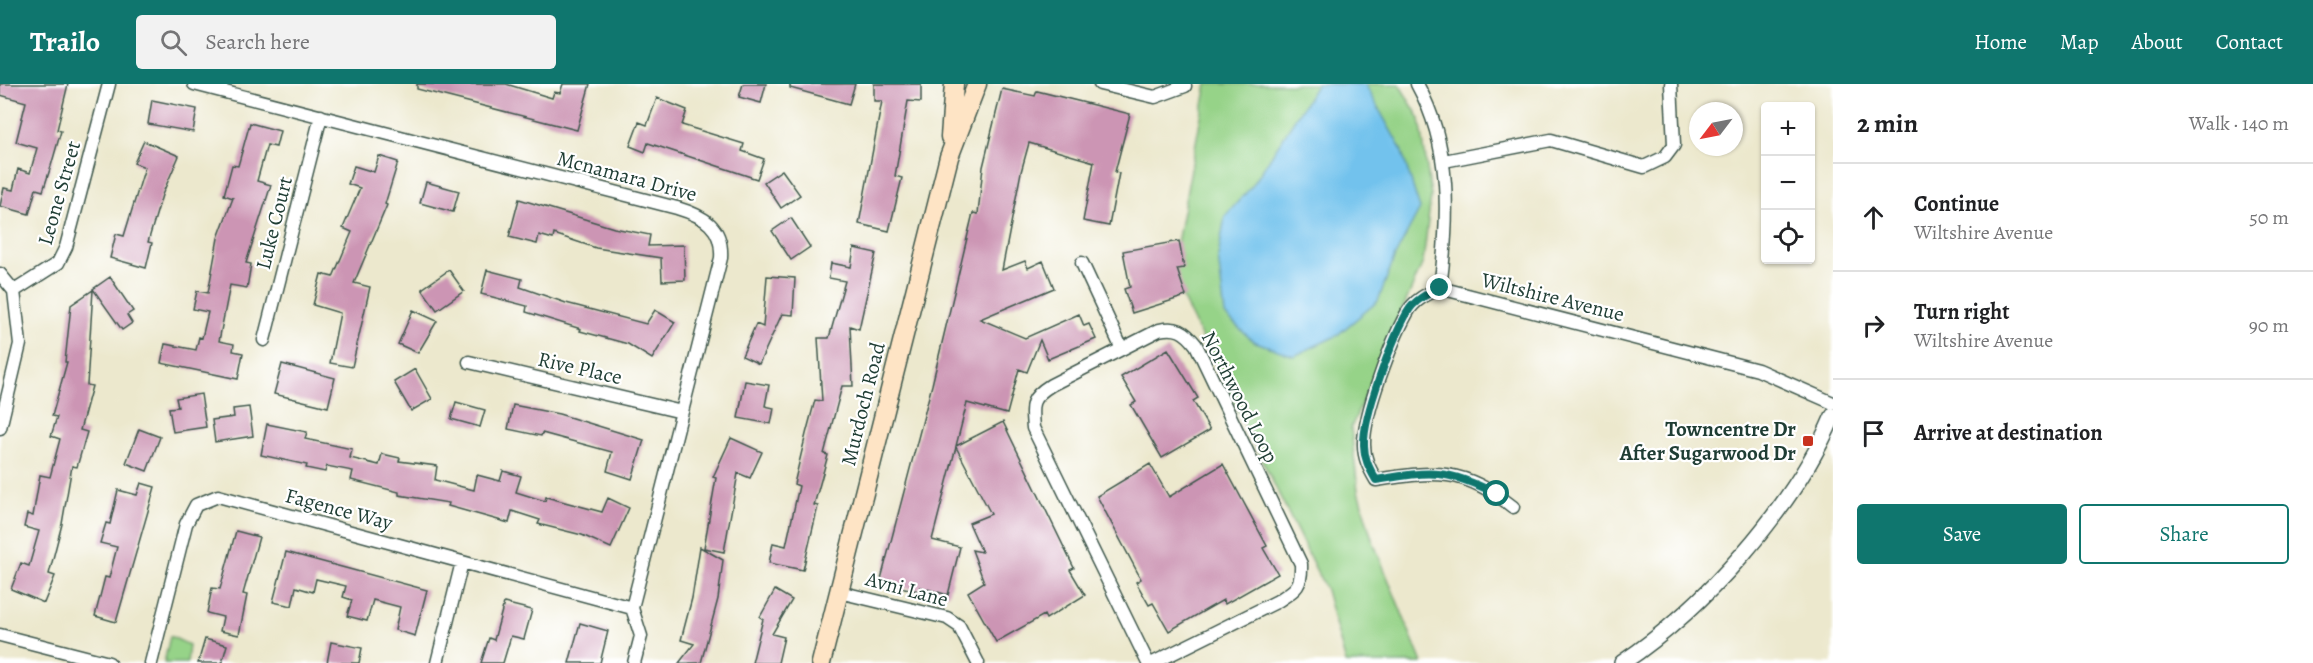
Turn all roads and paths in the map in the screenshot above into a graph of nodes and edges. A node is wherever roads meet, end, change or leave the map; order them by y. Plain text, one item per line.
1 (110, 84) edge
2 (194, 84) edge
3 (954, 84) edge
4 (976, 84) edge
5 (1100, 84) edge
6 (1417, 84) edge
7 (1671, 84) edge
8 (1185, 86) dead end
9 (321, 116) junction
10 (949, 157) junction
11 (1444, 161) junction
12 (1082, 263) dead end
13 (0, 274) edge
14 (1440, 288) junction
15 (14, 291) junction
16 (264, 340) dead end
17 (1122, 349) junction
18 (469, 362) dead end
19 (1833, 403) edge
20 (682, 412) junction
21 (1833, 416) edge
22 (0, 428) edge
23 (1513, 507) dead end
24 (462, 562) junction
25 (839, 592) junction
26 (632, 608) junction
27 (0, 635) edge
28 (109, 663) edge
29 (151, 663) edge
30 (437, 663) edge
31 (634, 663) edge
32 (821, 663) edge
33 (978, 663) edge
34 (1150, 663) edge
35 (1622, 663) edge

1 - 15 street, Leone Street
2 - 9 street, Mcnamara Drive
3 - 10 main road, Murdoch Road
4 - 10 main road, Murdoch Road
5 - 8 street
6 - 11 street
7 - 11 street
9 - 16 street, Luke Court
9 - 20 street, Mcnamara Drive
10 - 25 main road, Murdoch Road
11 - 14 street
12 - 17 street
13 - 15 street
14 - 19 street, Wiltshire Avenue
14 - 23 street
15 - 22 street
17 - 34 street, Northwood Loop
17 - 34 street, Northwood Loop
18 - 20 street, Rive Place
20 - 26 street, Mcnamara Drive
21 - 35 street
24 - 26 street, Fagence Way
24 - 29 street, Fagence Way
24 - 30 street
25 - 32 main road, Murdoch Road
25 - 33 street, Avni Lane
26 - 31 street
27 - 28 street

